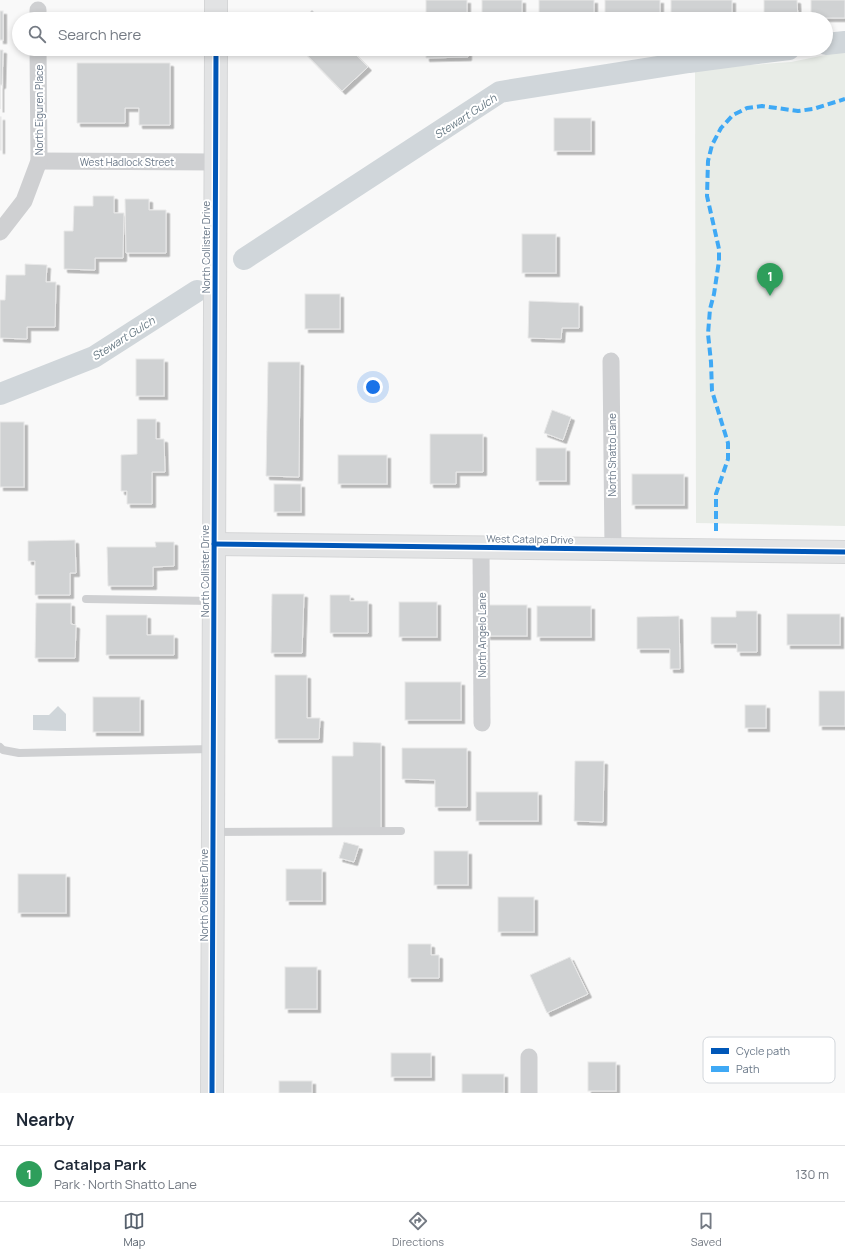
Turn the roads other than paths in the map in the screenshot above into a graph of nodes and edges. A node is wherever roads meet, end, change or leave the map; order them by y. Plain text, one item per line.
1 (216, 0) edge
2 (216, 12) edge
3 (38, 56) edge
4 (216, 56) edge
5 (39, 161) junction
6 (216, 162) junction
7 (0, 232) edge
8 (611, 361) dead end
9 (214, 544) junction
10 (481, 547) junction
11 (613, 549) junction
12 (845, 552) edge
13 (86, 599) dead end
14 (214, 601) junction
15 (482, 724) dead end
16 (0, 747) edge
17 (213, 749) junction
18 (401, 831) dead end
19 (213, 832) junction
20 (529, 1057) dead end
21 (212, 1093) edge
22 (528, 1093) edge

1 - 2 street
3 - 5 street, North Eiguren Place
4 - 6 street, North Collister Drive
5 - 6 street, West Hadlock Street
5 - 7 street, North Eiguren Place
6 - 9 street, North Collister Drive
8 - 11 street, North Shatto Lane
9 - 10 street, West Catalpa Drive
9 - 14 street, North Collister Drive
10 - 11 street, West Catalpa Drive
10 - 15 street, North Angelo Lane
11 - 12 street, West Catalpa Drive
13 - 14 lane
14 - 17 street, North Collister Drive
16 - 17 lane
17 - 19 street, North Collister Drive
18 - 19 lane
19 - 21 street, North Collister Drive
20 - 22 street

